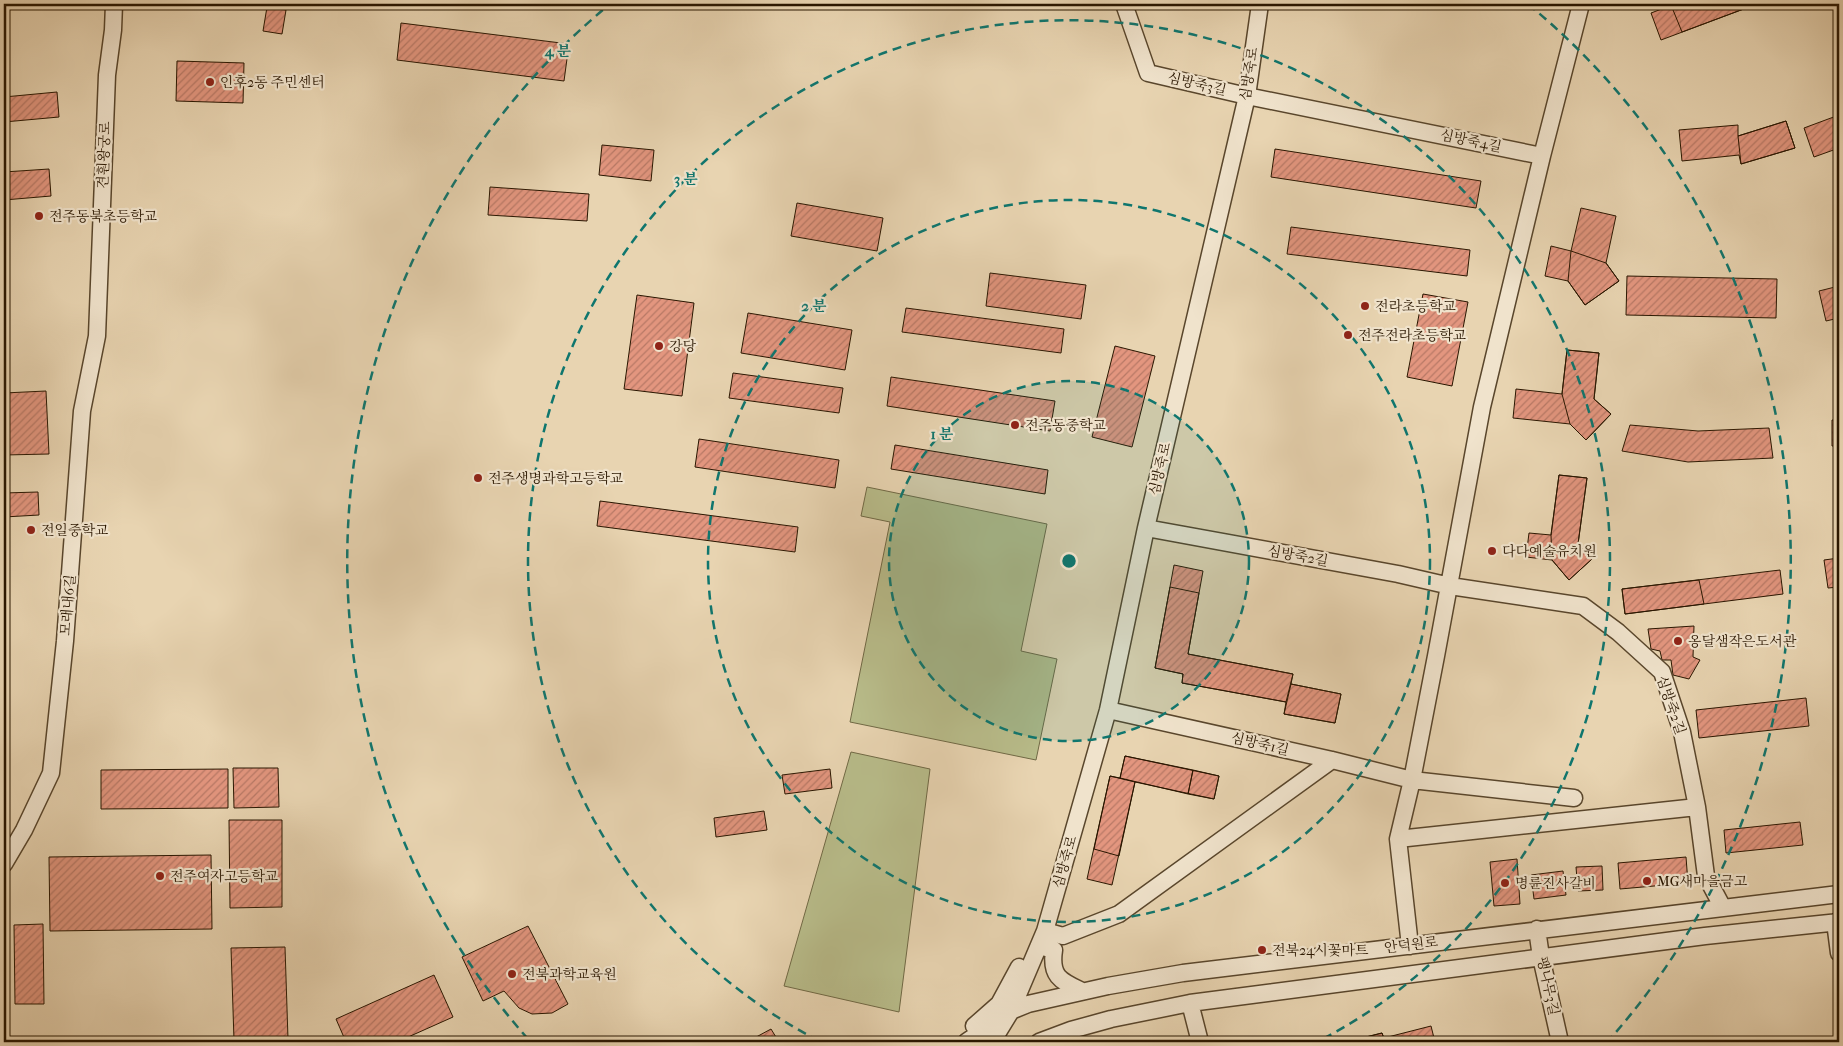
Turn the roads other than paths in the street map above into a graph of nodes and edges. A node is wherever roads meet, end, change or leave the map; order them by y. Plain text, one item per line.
1 (114, 4) edge
2 (1124, 4) edge
3 (1260, 4) edge
4 (1581, 4) edge
5 (1246, 96) junction
6 (1542, 156) junction
7 (96, 336) joint
8 (1146, 528) junction
9 (1450, 586) junction
10 (1108, 710) junction
11 (1332, 760) junction
12 (1412, 780) junction
13 (1574, 798) dead end
14 (1697, 807) junction
15 (1398, 839) junction
16 (4, 864) edge
17 (1839, 894) edge
18 (1723, 908) junction
19 (1837, 922) edge
20 (1537, 929) junction
21 (1042, 938) junction
22 (1410, 946) junction
23 (1839, 952) edge
24 (1541, 957) junction
25 (1029, 967) junction
26 (1082, 992) junction
27 (1190, 1004) junction
28 (1011, 1012) junction
29 (968, 1041) edge
30 (992, 1042) edge
31 (1039, 1042) edge
32 (1200, 1042) edge
33 (1560, 1042) edge

1 - 7 street, 견훤왕궁로
2 - 5 street, 심방죽3길
3 - 5 street, 심방죽로
4 - 6 street
5 - 6 street, 심방죽4길
5 - 8 street, 심방죽로
6 - 9 street
7 - 16 street, 모래내6길
8 - 9 street, 심방죽2길
8 - 10 street, 심방죽로
9 - 12 street
9 - 14 street, 심방죽2길
10 - 11 street, 심방죽1길
10 - 21 street, 심방죽로
11 - 12 street, 심방죽1길
11 - 21 street
12 - 13 street, 심방죽1길
12 - 15 street
14 - 15 street
14 - 18 street, 심방죽2길
15 - 22 street
17 - 18 street, 안덕원로
18 - 20 street, 안덕원로
19 - 23 street
19 - 24 street
20 - 22 street, 안덕원로
20 - 24 street, 팽나무3길
21 - 25 street, 심방죽로
21 - 26 street
22 - 26 street, 안덕원로
24 - 27 street
24 - 33 street, 팽나무3길
25 - 28 street, 심방죽로
25 - 29 street
26 - 28 street, 안덕원로
27 - 31 street
27 - 32 street
28 - 29 street, 안덕원로
28 - 30 street, 심방죽로

